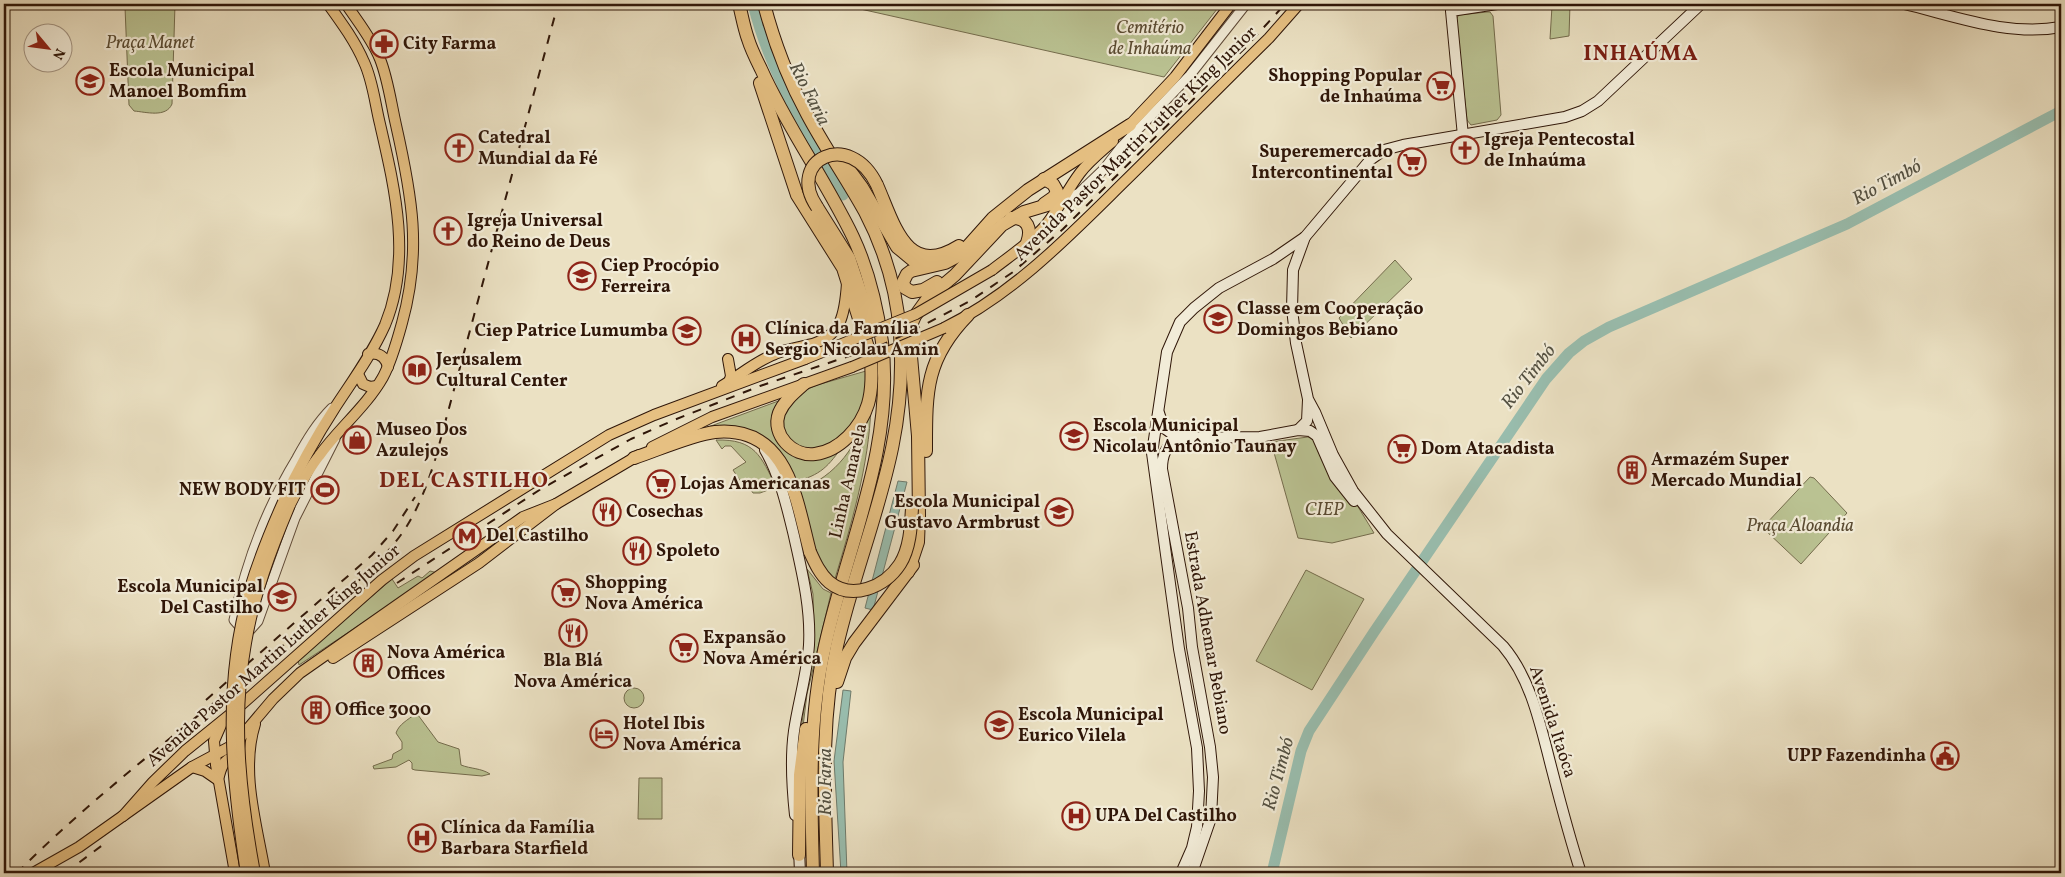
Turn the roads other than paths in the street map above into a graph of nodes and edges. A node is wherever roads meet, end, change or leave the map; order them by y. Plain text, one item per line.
1 (328, 4) edge
2 (346, 4) edge
3 (739, 4) edge
4 (764, 4) edge
5 (1231, 4) edge
6 (1246, 4) edge
7 (1299, 4) edge
8 (1497, 4) edge
9 (1904, 4) edge
10 (1696, 6) edge
11 (2061, 27) edge
12 (748, 40) junction
13 (1130, 125) junction
14 (1463, 136) junction
15 (823, 142) junction
16 (1044, 179) junction
17 (1064, 200) junction
18 (1040, 207) junction
19 (1012, 218) junction
20 (983, 228) junction
21 (1306, 237) junction
22 (1027, 243) junction
23 (970, 258) junction
24 (1273, 259) junction
25 (936, 266) junction
26 (1294, 270) junction
27 (851, 277) junction
28 (968, 315) junction
29 (900, 335) junction
30 (882, 342) junction
31 (368, 354) junction
32 (728, 359) dead end
33 (388, 367) junction
34 (358, 374) junction
35 (729, 382) junction
36 (804, 384) junction
37 (377, 386) junction
38 (704, 397) junction
39 (340, 399) junction
40 (1308, 399) junction
41 (1158, 410) junction
42 (1298, 430) junction
43 (339, 432) junction
44 (1178, 438) junction
45 (761, 442) junction
46 (634, 458) junction
47 (286, 504) junction
48 (1372, 516) junction
49 (908, 572) junction
50 (1192, 647) junction
51 (1179, 649) junction
52 (816, 698) junction
53 (828, 706) junction
54 (232, 713) junction
55 (258, 716) junction
56 (224, 720) junction
57 (214, 741) junction
58 (235, 744) junction
59 (185, 751) junction
60 (215, 755) junction
61 (250, 764) junction
62 (192, 768) junction
63 (1213, 777) junction
64 (1198, 778) junction
65 (218, 780) junction
66 (123, 816) junction
67 (799, 855) junction
68 (33, 873) edge
69 (235, 873) edge
70 (246, 873) edge
71 (255, 873) edge
72 (265, 873) edge
73 (800, 873) edge
74 (813, 873) edge
75 (827, 873) edge
76 (1180, 873) edge
77 (1192, 873) edge
78 (1581, 873) edge

1 - 31 main road
2 - 33 main road
3 - 12 highway, Linha Amarela
4 - 15 highway, Linha Amarela
5 - 13 main road, Avenida Pastor Martin Luther King Junior
6 - 17 street
7 - 28 main road, Avenida Pastor Martin Luther King Junior
8 - 14 main road
9 - 11 main road
10 - 14 main road, Estrada Adhemar Bebiano
12 - 27 highway
12 - 30 highway, Linha Amarela
13 - 16 highway
13 - 17 main road, Avenida Pastor Martin Luther King Junior
14 - 21 main road, Estrada Adhemar Bebiano
15 - 25 highway
15 - 29 highway, Linha Amarela
16 - 18 highway
16 - 20 highway
17 - 18 highway
17 - 22 main road, Avenida Pastor Martin Luther King Junior
18 - 19 highway
19 - 22 highway
19 - 23 highway
20 - 25 highway
20 - 27 highway, bridge
21 - 24 main road, Estrada Adhemar Bebiano
21 - 26 main road, Avenida Itaóca
22 - 38 main road, Avenida Pastor Martin Luther King Junior, bridge
23 - 25 highway
23 - 49 highway
24 - 26 main road
24 - 41 main road, Estrada Adhemar Bebiano
26 - 40 main road, Avenida Itaóca
27 - 30 highway
27 - 35 main road
27 - 36 highway
28 - 36 main road, Avenida Pastor Martin Luther King Junior, bridge
28 - 49 highway
29 - 45 highway, bridge
29 - 53 highway, Linha Amarela
30 - 52 highway, Linha Amarela
31 - 33 main road
31 - 34 main road
32 - 35 main road
33 - 37 main road
34 - 37 main road
34 - 39 main road
35 - 38 main road
36 - 46 main road, Avenida Pastor Martin Luther King Junior
37 - 43 main road
38 - 54 main road, Avenida Pastor Martin Luther King Junior
39 - 43 street
39 - 47 main road
40 - 42 main road
40 - 48 main road, Avenida Itaóca
41 - 44 main road
41 - 51 main road, Estrada Adhemar Bebiano
42 - 44 main road
42 - 48 main road, Avenida Itaóca
43 - 47 main road
44 - 50 main road, Estrada Adhemar Bebiano
45 - 46 highway
45 - 67 main road
46 - 55 main road, Avenida Pastor Martin Luther King Junior
47 - 70 main road, bridge
47 - 71 main road, bridge
48 - 78 main road, Avenida Itaóca
49 - 53 highway
50 - 51 main road
50 - 63 main road, Estrada Adhemar Bebiano
51 - 64 main road, Estrada Adhemar Bebiano
52 - 67 highway
52 - 74 highway, Linha Amarela
53 - 75 highway, Linha Amarela
54 - 55 main road
54 - 56 main road, Avenida Pastor Martin Luther King Junior
55 - 58 main road, Avenida Pastor Martin Luther King Junior
55 - 61 main road
56 - 57 main road
56 - 59 main road, Avenida Pastor Martin Luther King Junior
57 - 58 main road
57 - 59 main road
57 - 60 main road
58 - 60 main road, Avenida Pastor Martin Luther King Junior
58 - 61 main road
59 - 66 main road, Avenida Pastor Martin Luther King Junior
60 - 62 main road, Avenida Pastor Martin Luther King Junior
60 - 65 main road
61 - 65 main road
61 - 72 main road
62 - 65 main road
62 - 66 main road, Avenida Pastor Martin Luther King Junior
63 - 64 main road
63 - 77 main road, Estrada Adhemar Bebiano
64 - 76 main road, Estrada Adhemar Bebiano
65 - 69 main road
66 - 68 main road, Avenida Pastor Martin Luther King Junior
67 - 73 main road

